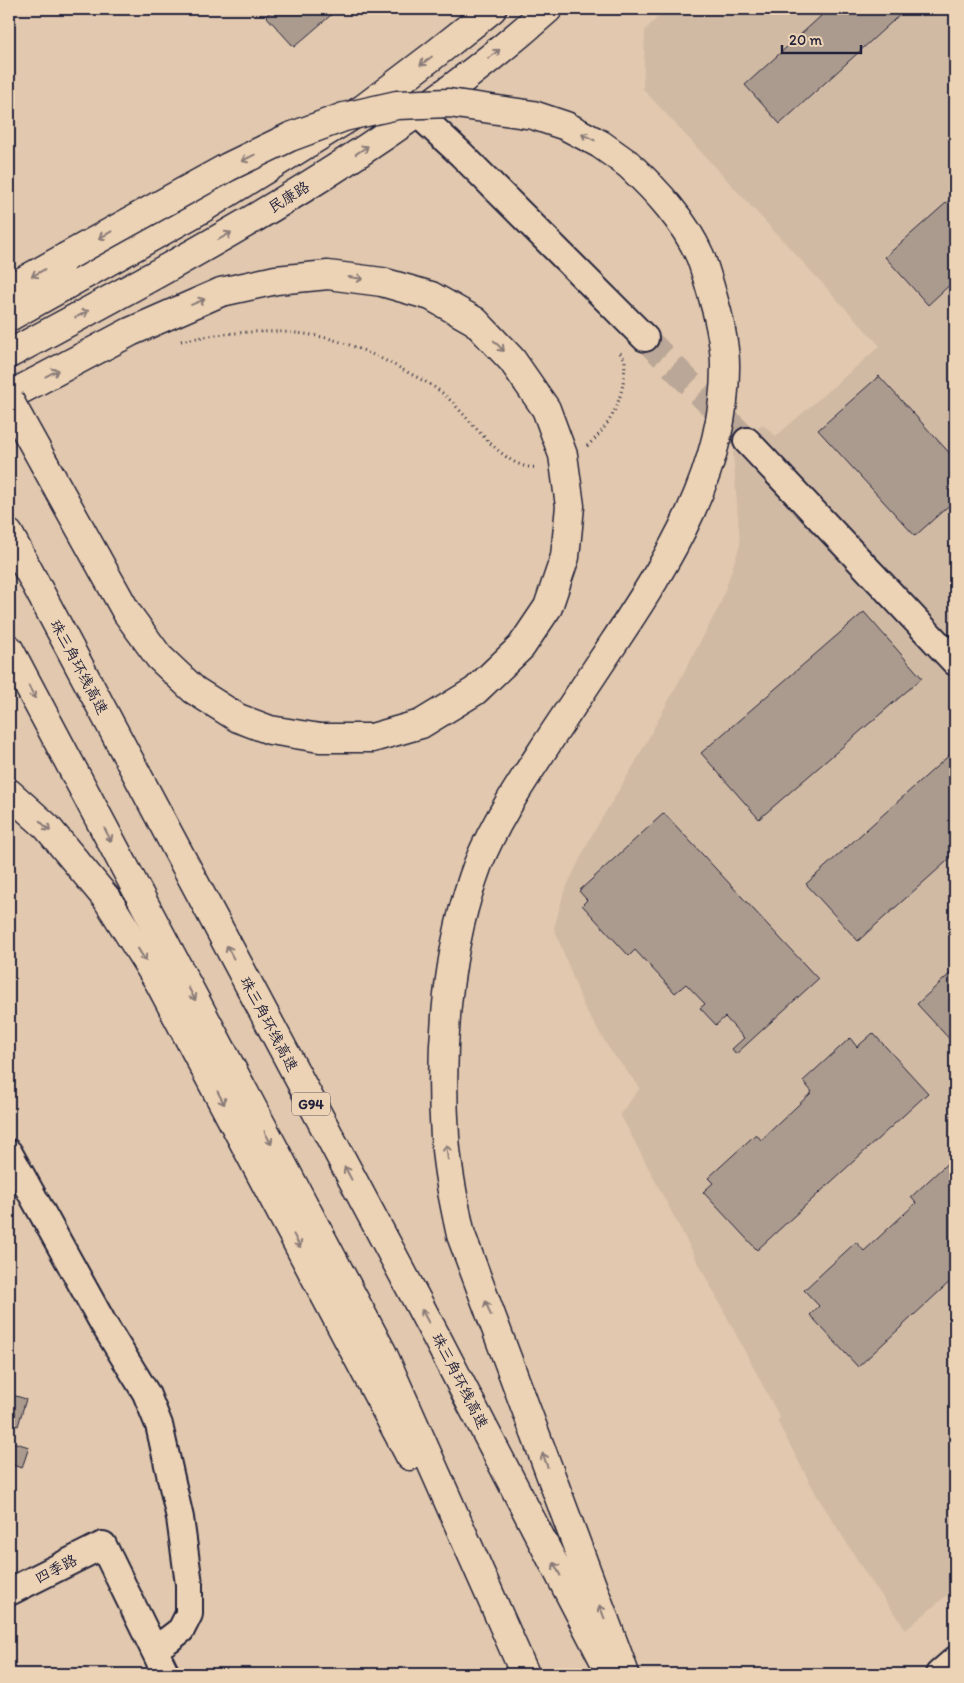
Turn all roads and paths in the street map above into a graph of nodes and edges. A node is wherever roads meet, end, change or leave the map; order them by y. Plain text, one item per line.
1 (492, 9) edge
2 (548, 9) edge
3 (417, 113) junction
4 (9, 289) edge
5 (9, 317) edge
6 (644, 338) tunnel mouth
7 (175, 342) dead end
8 (618, 352) dead end
9 (9, 354) edge
10 (9, 398) edge
11 (747, 441) tunnel mouth
12 (583, 450) dead end
13 (542, 466) dead end
14 (9, 534) edge
15 (9, 648) edge
16 (955, 662) edge
17 (9, 793) edge
18 (9, 1153) edge
19 (9, 1592) edge
20 (154, 1649) junction
21 (955, 1660) edge
22 (521, 1665) edge
23 (166, 1674) edge
24 (611, 1674) edge
25 (625, 1674) edge
26 (939, 1674) edge

1 -> 5 main road
3 -> 2 main road, 民康路
3 - 6 street
9 -> 3 main road, 民康路
25 -> 4 main road, bridge
7 - 13 path
8 - 12 path
10 -> 10 main road, bridge
11 - 16 street
24 -> 14 main road, 珠三角环线高速 / G94
15 -> 22 main road
17 -> 22 main road
18 - 20 street
19 - 20 street, 四季路
20 - 23 street
21 - 26 street

